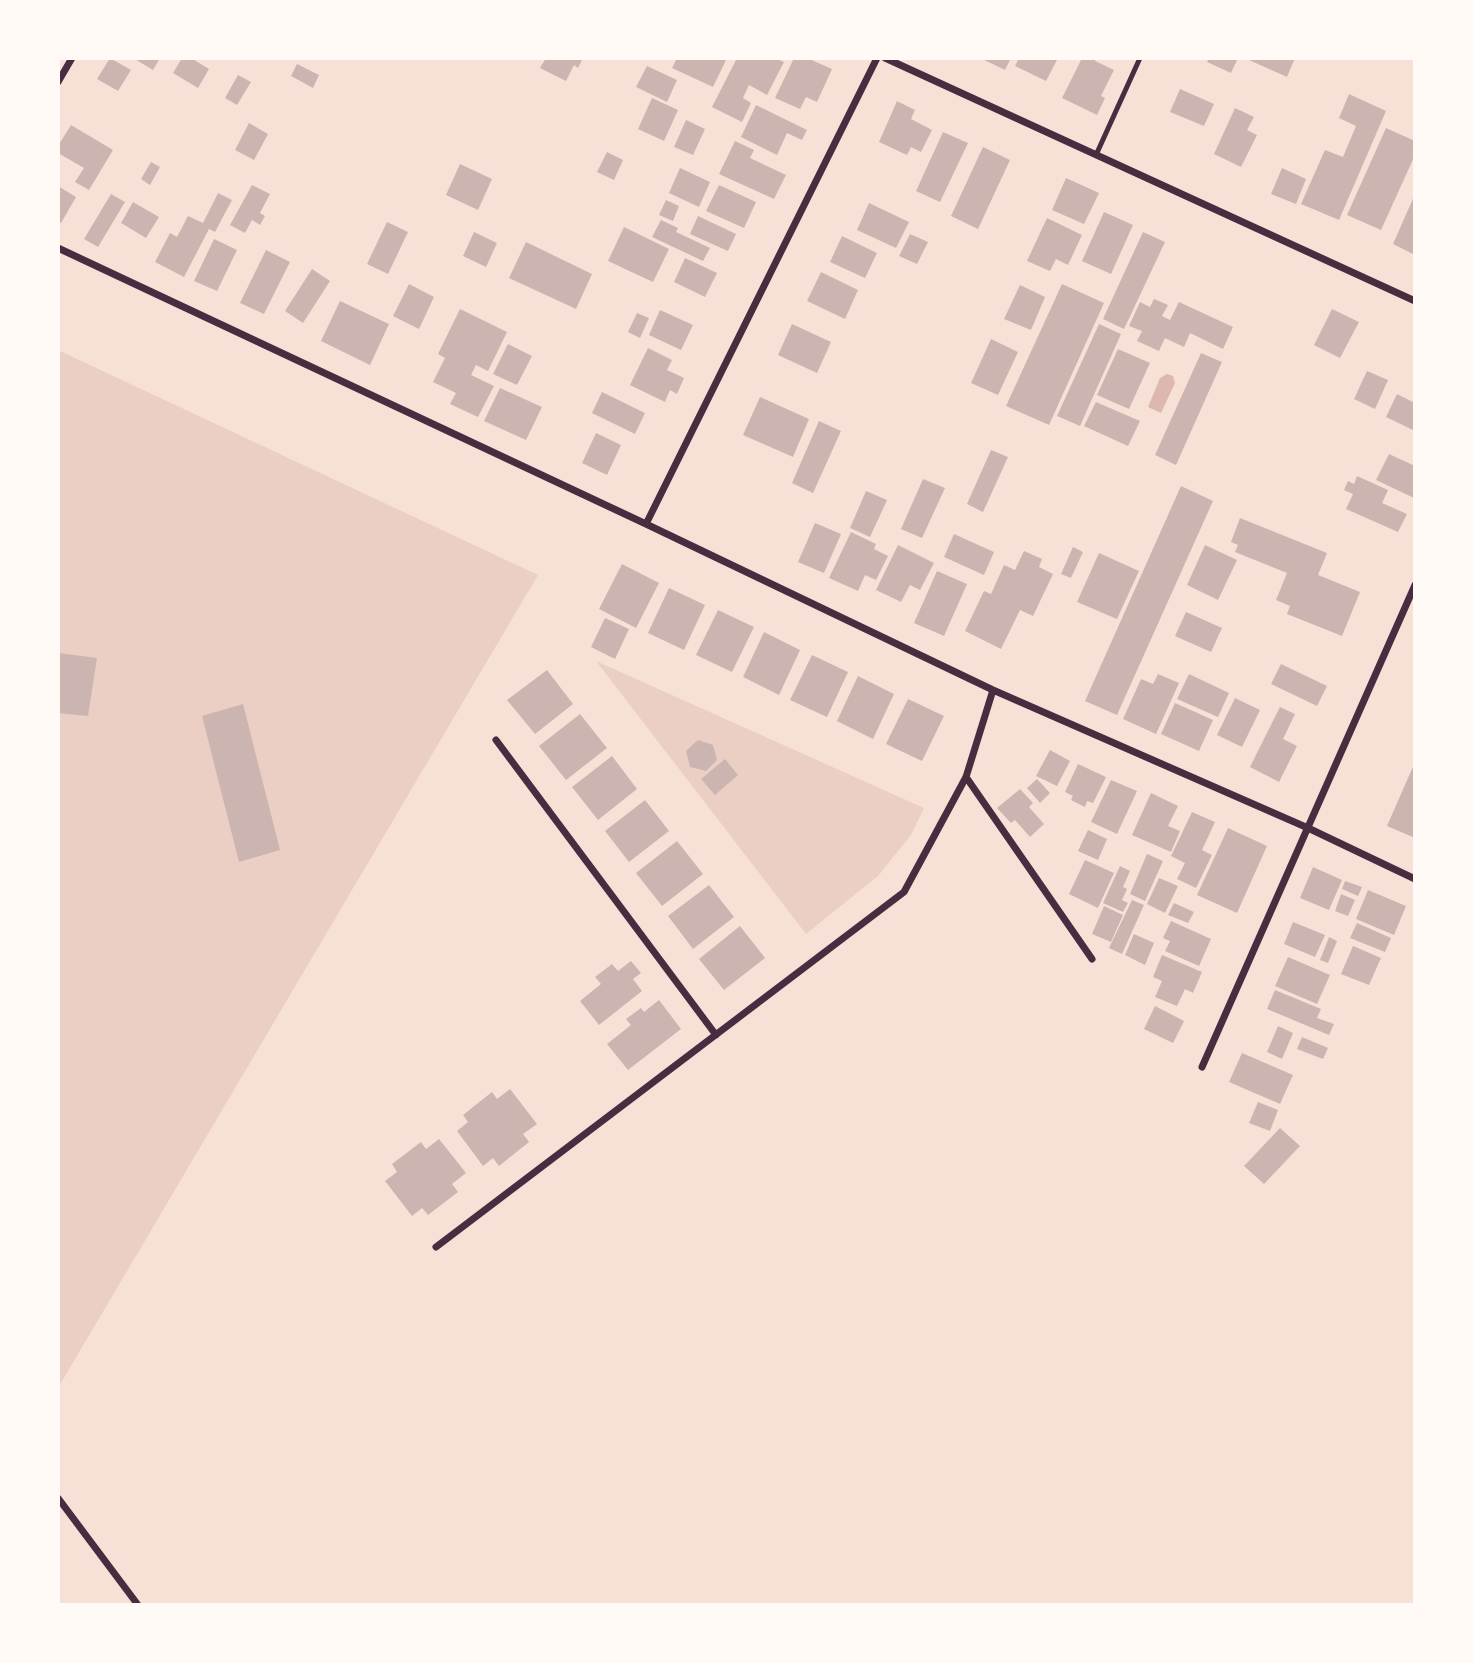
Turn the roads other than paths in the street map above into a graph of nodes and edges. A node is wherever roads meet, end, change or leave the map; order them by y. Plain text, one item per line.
1 (72, 58) edge
2 (877, 58) edge
3 (885, 58) edge
4 (1140, 58) edge
5 (58, 82) edge
6 (1096, 155) junction
7 (58, 248) edge
8 (1415, 301) edge
9 (646, 524) junction
10 (1415, 585) edge
11 (993, 690) junction
12 (496, 740) dead end
13 (966, 777) junction
14 (1308, 828) junction
15 (1415, 878) edge
16 (1092, 959) dead end
17 (716, 1035) junction
18 (1202, 1067) dead end
19 (436, 1247) dead end
20 (58, 1498) edge
21 (138, 1605) edge

1 - 5 street
2 - 9 street
3 - 6 street
4 - 6 lane
6 - 8 street
7 - 9 street
9 - 11 street
10 - 14 street
11 - 13 street
11 - 14 street
12 - 17 street
13 - 16 street
13 - 17 street
14 - 15 street
14 - 18 street
17 - 19 street
20 - 21 street

